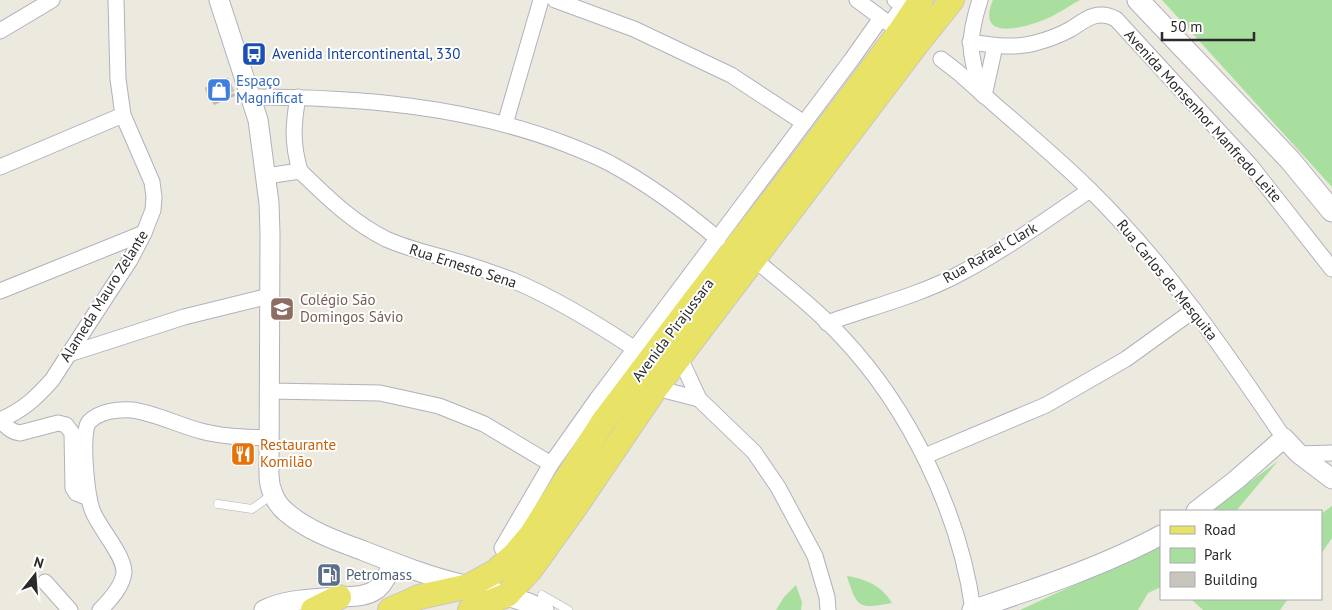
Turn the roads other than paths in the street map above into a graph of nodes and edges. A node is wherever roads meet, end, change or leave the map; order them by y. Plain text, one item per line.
1 (52, 0) edge
2 (116, 0) edge
3 (219, 0) edge
4 (541, 0) edge
5 (555, 0) edge
6 (857, 0) edge
7 (895, 0) edge
8 (921, 0) edge
9 (952, 0) edge
10 (980, 0) edge
11 (1138, 0) edge
12 (897, 29) junction
13 (0, 31) edge
14 (970, 42) junction
15 (994, 46) junction
16 (940, 59) dead end
17 (983, 94) junction
18 (252, 97) junction
19 (298, 97) junction
20 (122, 116) junction
21 (804, 123) junction
22 (506, 124) junction
23 (0, 168) edge
24 (300, 171) junction
25 (266, 176) junction
26 (1090, 190) junction
27 (1332, 211) edge
28 (144, 233) junction
29 (718, 239) junction
30 (754, 259) junction
31 (1332, 269) edge
32 (0, 291) edge
33 (269, 296) junction
34 (1194, 310) junction
35 (827, 322) junction
36 (635, 349) junction
37 (69, 354) junction
38 (680, 358) junction
39 (656, 388) junction
40 (269, 391) junction
41 (699, 399) junction
42 (0, 420) edge
43 (269, 438) junction
44 (1284, 438) junction
45 (1332, 453) edge
46 (1299, 454) junction
47 (924, 456) junction
48 (551, 464) junction
49 (1332, 478) edge
50 (273, 494) junction
51 (89, 498) junction
52 (218, 504) dead end
53 (1197, 510) edge
54 (1160, 535) edge
55 (502, 548) dead end
56 (394, 563) junction
57 (45, 582) dead end
58 (469, 586) junction
59 (339, 597) junction
60 (528, 597) edge
61 (70, 610) edge
62 (100, 610) edge
63 (264, 610) edge
64 (313, 610) edge
65 (390, 610) edge
66 (470, 610) edge
67 (568, 610) edge
68 (828, 610) edge
69 (973, 610) edge

1 - 13 street
2 - 20 street, Alameda Mauro Zelante
3 - 18 street
4 - 22 street
5 - 21 street
6 - 12 street
7 - 12 street
8 - 12 main road, Avenida Pirajussara
9 - 12 main road, Avenida Pirajussara
10 - 14 street
11 - 27 main road
12 - 21 street, Avenida Pirajussara
12 - 30 main road, Avenida Pirajussara
12 - 58 main road, Avenida Pirajussara
14 - 15 street
14 - 17 street
15 - 17 street
15 - 31 street, Avenida Monsenhor Manfredo Leite
16 - 17 street, Rua Carlos de Mesquita
17 - 26 street, Rua Carlos de Mesquita
18 - 19 street
18 - 25 street
19 - 22 street
19 - 24 street
20 - 23 street
20 - 28 street, Alameda Mauro Zelante
21 - 29 street, Avenida Pirajussara
22 - 29 street
24 - 25 street
24 - 36 street, Rua Ernesto Sena
25 - 33 street
26 - 34 street, Rua Carlos de Mesquita
26 - 35 street, Rua Rafael Clark
28 - 32 street
28 - 37 street, Alameda Mauro Zelante
29 - 36 street, Avenida Pirajussara
30 - 35 street
30 - 38 main road, Avenida Pirajussara
33 - 37 street
33 - 40 street
34 - 44 street, Rua Carlos de Mesquita
34 - 47 street
35 - 47 street
36 - 48 street, Avenida Pirajussara
37 - 42 street, Alameda Mauro Zelante
38 - 39 main road, Avenida Pirajussara
38 - 41 street
39 - 41 street
39 - 60 main road, Avenida Pirajussara
40 - 43 street
40 - 48 street
41 - 68 street
42 - 51 street
43 - 50 street
43 - 51 street
44 - 46 street, Rua Carlos de Mesquita
44 - 53 street
45 - 46 street
46 - 49 street, Rua Carlos de Mesquita
47 - 69 street
48 - 55 street, Avenida Pirajussara
50 - 52 lane
50 - 56 street
51 - 62 street
54 - 69 street
56 - 58 street
56 - 59 street
57 - 61 street
58 - 60 street
58 - 65 main road, Avenida Pirajussara
59 - 63 street
59 - 64 main road
60 - 66 main road, Avenida Pirajussara
60 - 67 lane

